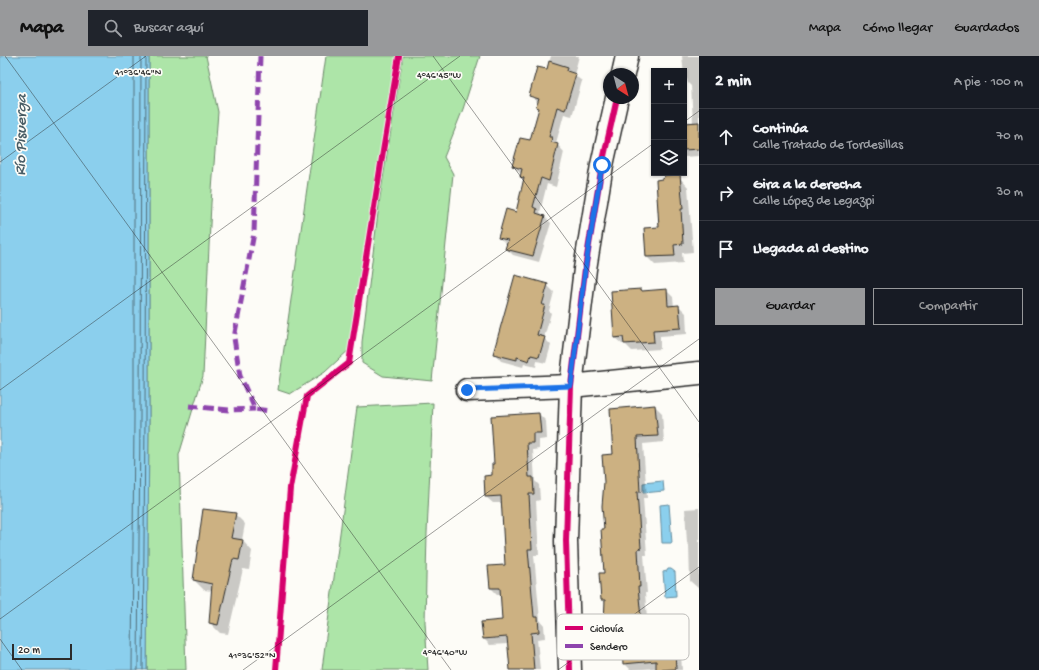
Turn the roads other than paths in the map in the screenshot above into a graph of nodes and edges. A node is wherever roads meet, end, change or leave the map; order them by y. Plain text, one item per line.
1 (627, 56) edge
2 (624, 68) edge
3 (616, 104) edge
4 (699, 373) edge
5 (571, 386) junction
6 (467, 390) dead end
7 (569, 614) edge

1 - 2 street
3 - 5 street
4 - 5 street
5 - 6 street
5 - 7 street

